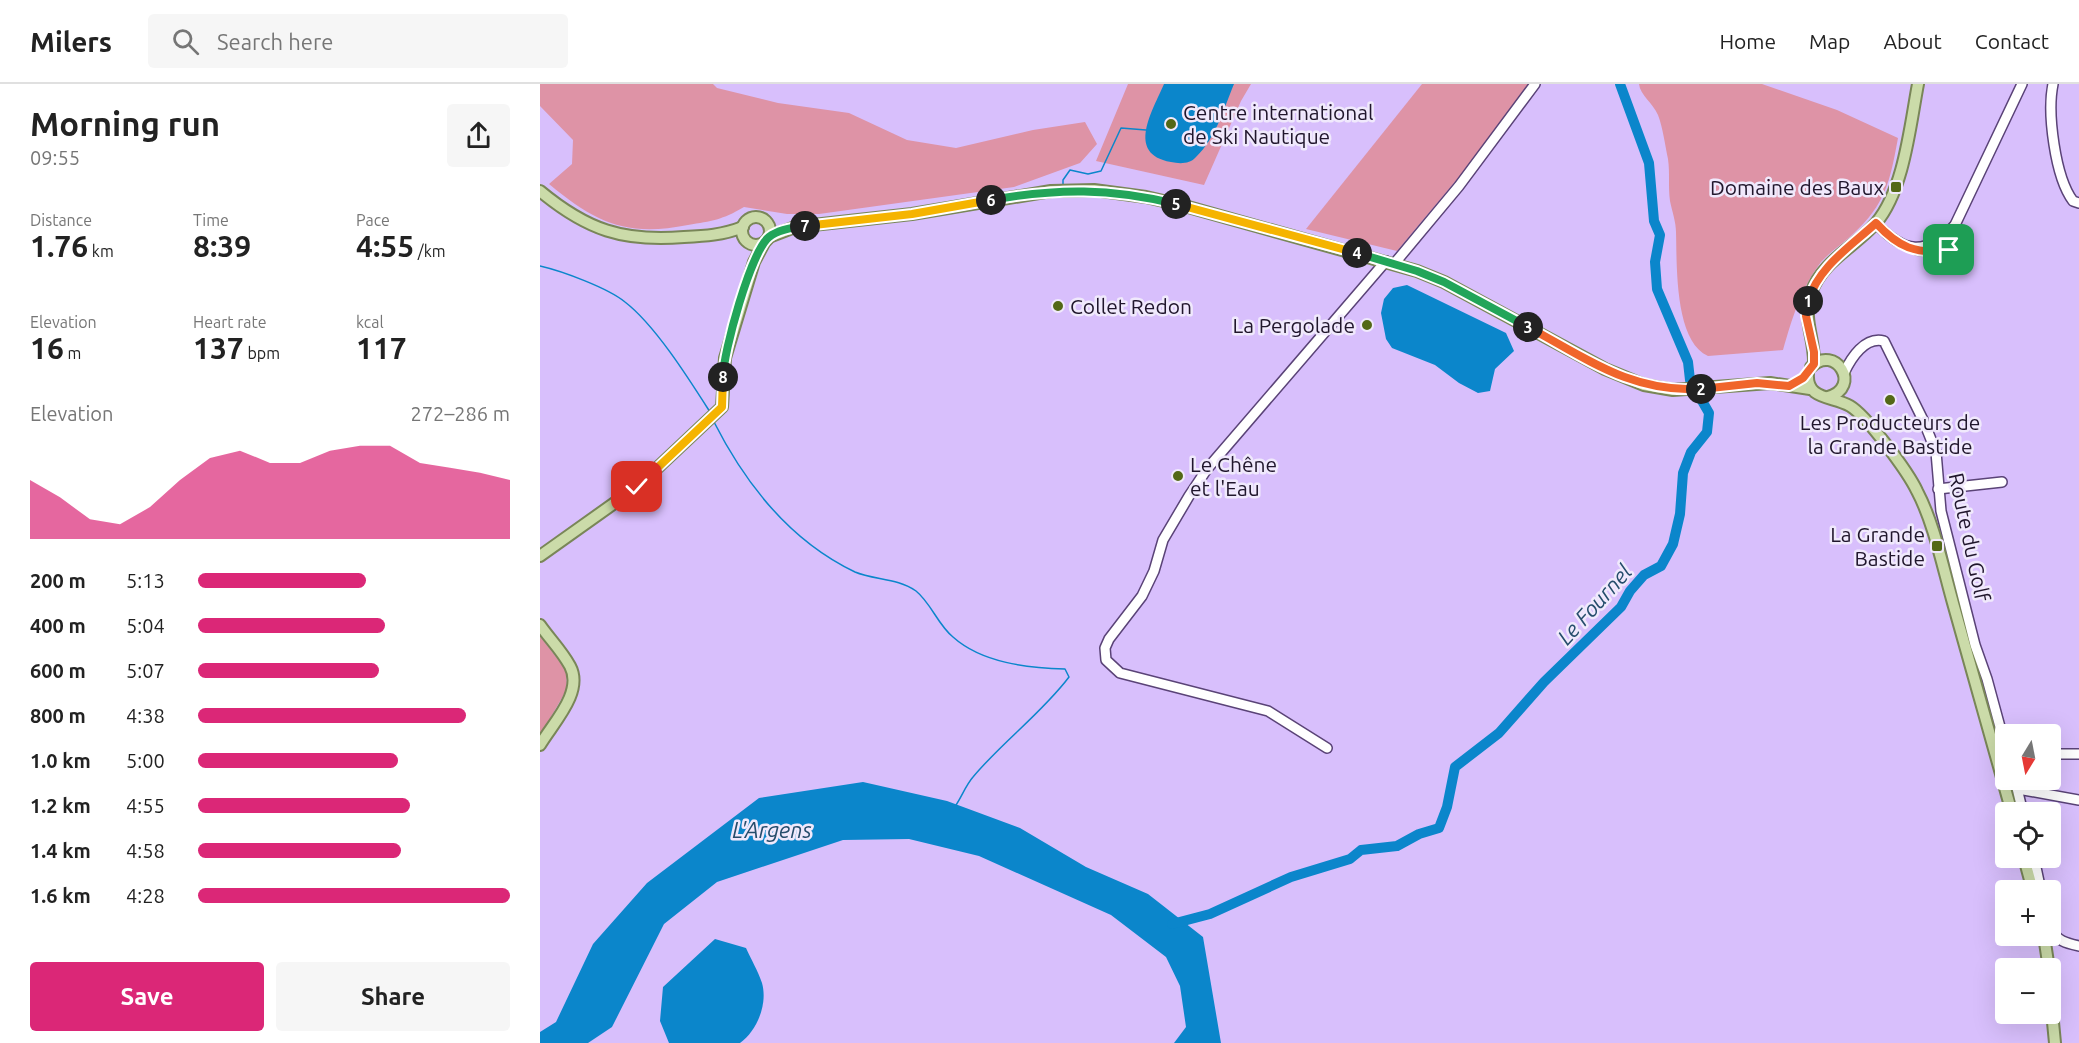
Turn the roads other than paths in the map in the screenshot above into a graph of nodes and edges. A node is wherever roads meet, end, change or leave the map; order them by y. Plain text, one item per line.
1 (1535, 84) edge
2 (1918, 84) edge
3 (2022, 84) edge
4 (2053, 84) edge
5 (540, 191) edge
6 (2079, 203) edge
7 (768, 223) junction
8 (1876, 223) junction
9 (1955, 225) junction
10 (743, 226) junction
11 (795, 227) junction
12 (719, 235) junction
13 (767, 240) junction
14 (747, 242) junction
15 (1911, 249) junction
16 (754, 262) junction
17 (1390, 263) junction
18 (1814, 352) junction
19 (1853, 357) junction
20 (1826, 360) junction
21 (1837, 363) junction
22 (1811, 369) junction
23 (1844, 373) junction
24 (1789, 386) junction
25 (1843, 386) junction
26 (1810, 389) junction
27 (1828, 397) junction
28 (1851, 406) junction
29 (2002, 482) dead end
30 (1938, 489) junction
31 (540, 556) edge
32 (540, 625) edge
33 (1999, 724) edge
34 (540, 744) edge
35 (1327, 748) dead end
36 (2061, 754) edge
37 (2079, 754) edge
38 (2037, 790) edge
39 (2079, 800) edge
40 (2009, 802) edge
41 (2061, 942) edge
42 (2079, 946) edge
43 (2053, 1024) edge
44 (2055, 1043) edge

1 - 17 street
2 - 8 main road
3 - 9 street
4 - 6 street
5 - 12 main road
7 - 10 main road
7 - 11 main road
7 - 13 main road
8 - 15 street
8 - 18 main road
9 - 15 street
9 - 15 street
10 - 12 main road
10 - 14 main road
11 - 13 main road
11 - 17 main road
12 - 14 main road
13 - 14 main road
13 - 16 main road
14 - 16 main road
16 - 31 main road
17 - 24 main road
17 - 35 street
18 - 20 main road
18 - 22 main road
19 - 21 street, Route du Golf
19 - 23 street, Route du Golf
19 - 30 street, Route du Golf
20 - 21 main road
20 - 22 main road
21 - 23 main road
22 - 24 main road
22 - 26 main road
23 - 25 main road
24 - 26 main road
25 - 27 main road
25 - 28 main road
26 - 27 main road
27 - 28 main road
28 - 40 main road
29 - 30 street
30 - 33 street, Route du Golf
32 - 34 main road
36 - 37 street
38 - 39 street
41 - 42 street
43 - 44 main road

